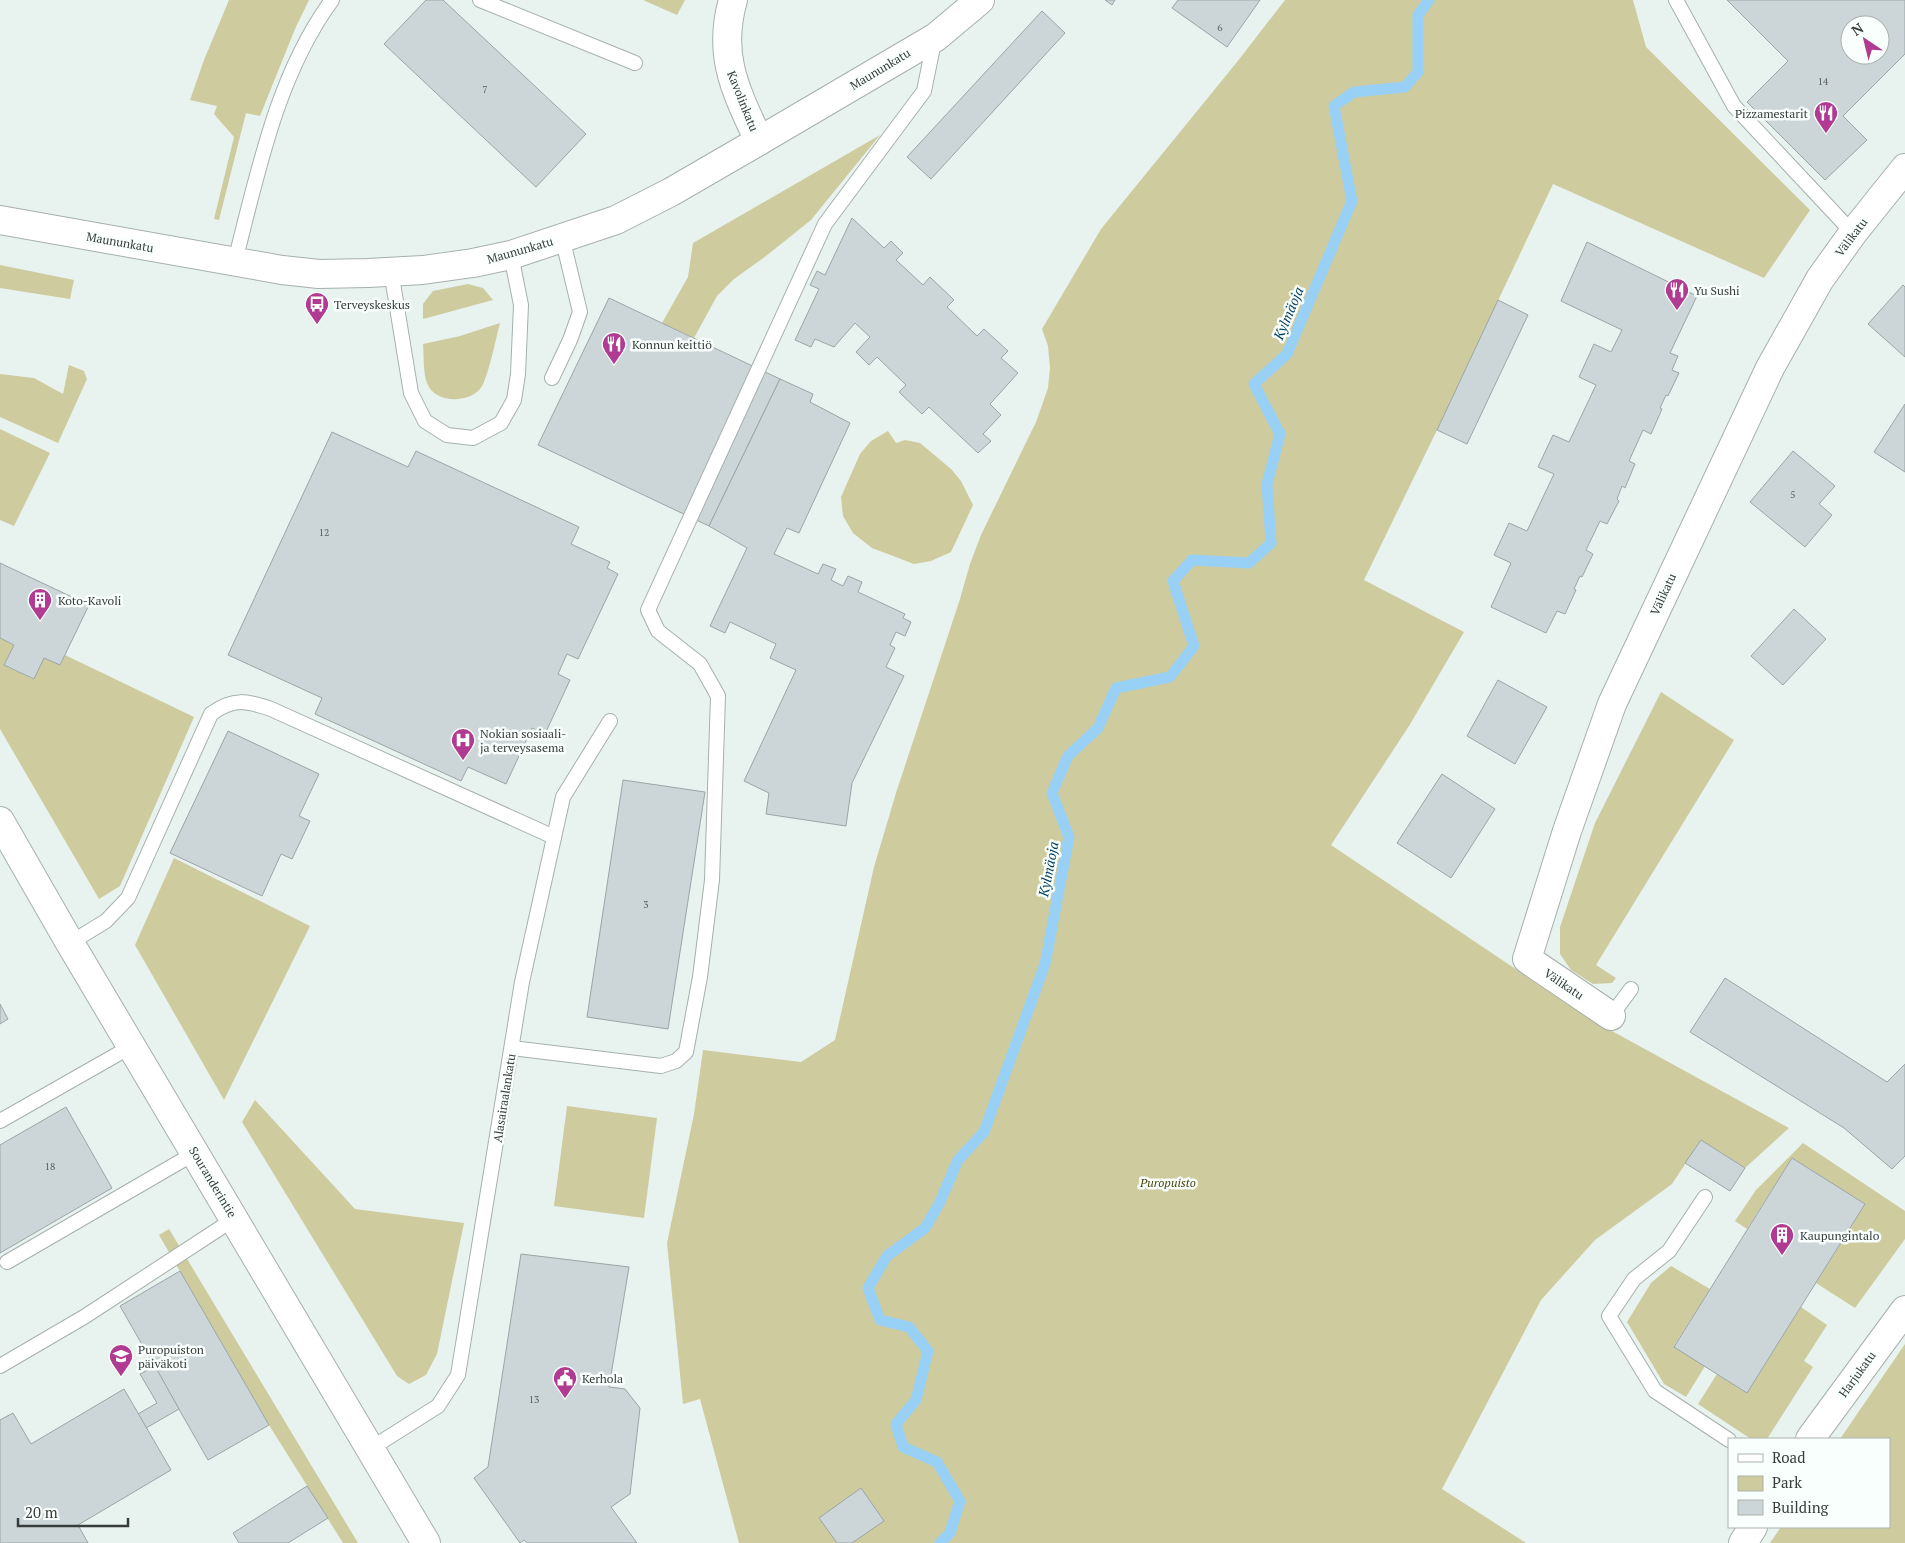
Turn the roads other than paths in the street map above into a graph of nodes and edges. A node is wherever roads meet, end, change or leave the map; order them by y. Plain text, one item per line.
1 (332, 0) edge
2 (480, 0) edge
3 (733, 0) edge
4 (980, 0) edge
5 (1676, 0) edge
6 (936, 36) junction
7 (635, 63) dead end
8 (759, 142) junction
9 (1905, 168) edge
10 (0, 220) edge
11 (1852, 233) junction
12 (562, 237) junction
13 (511, 255) junction
14 (235, 261) junction
15 (392, 271) junction
16 (552, 378) dead end
17 (610, 720) dead end
18 (0, 821) edge
19 (554, 837) junction
20 (70, 943) junction
21 (1631, 989) dead end
22 (1611, 1016) joint
23 (132, 1046) junction
24 (512, 1048) junction
25 (0, 1121) edge
26 (195, 1152) junction
27 (1705, 1197) dead end
28 (234, 1219) junction
29 (7, 1262) dead end
30 (1905, 1310) edge
31 (0, 1366) edge
32 (1811, 1438) edge
33 (1728, 1439) edge
34 (370, 1449) junction
35 (1752, 1528) edge
36 (426, 1543) edge
37 (1744, 1543) edge

1 - 14 lane
2 - 7 lane
3 - 8 street, Kavolinkatu
4 - 6 street, Maununkatu
5 - 11 lane
6 - 8 street, Maununkatu
6 - 24 lane
8 - 12 street, Maununkatu
9 - 11 street, Välikatu
10 - 14 street, Maununkatu
11 - 22 street, Välikatu
12 - 13 street, Maununkatu
12 - 16 lane
13 - 15 street, Maununkatu
13 - 15 lane
14 - 15 street, Maununkatu
17 - 19 lane, Alasairaalankatu
18 - 20 street, Souranderintie
19 - 20 lane
19 - 24 lane, Alasairaalankatu
20 - 23 street, Souranderintie
21 - 22 lane
23 - 25 lane
23 - 26 street, Souranderintie
24 - 34 lane, Alasairaalankatu
26 - 28 street, Souranderintie
26 - 29 lane
27 - 33 lane
28 - 31 lane
28 - 34 street, Souranderintie
30 - 32 street, Harjukatu
34 - 36 street, Souranderintie
35 - 37 street

